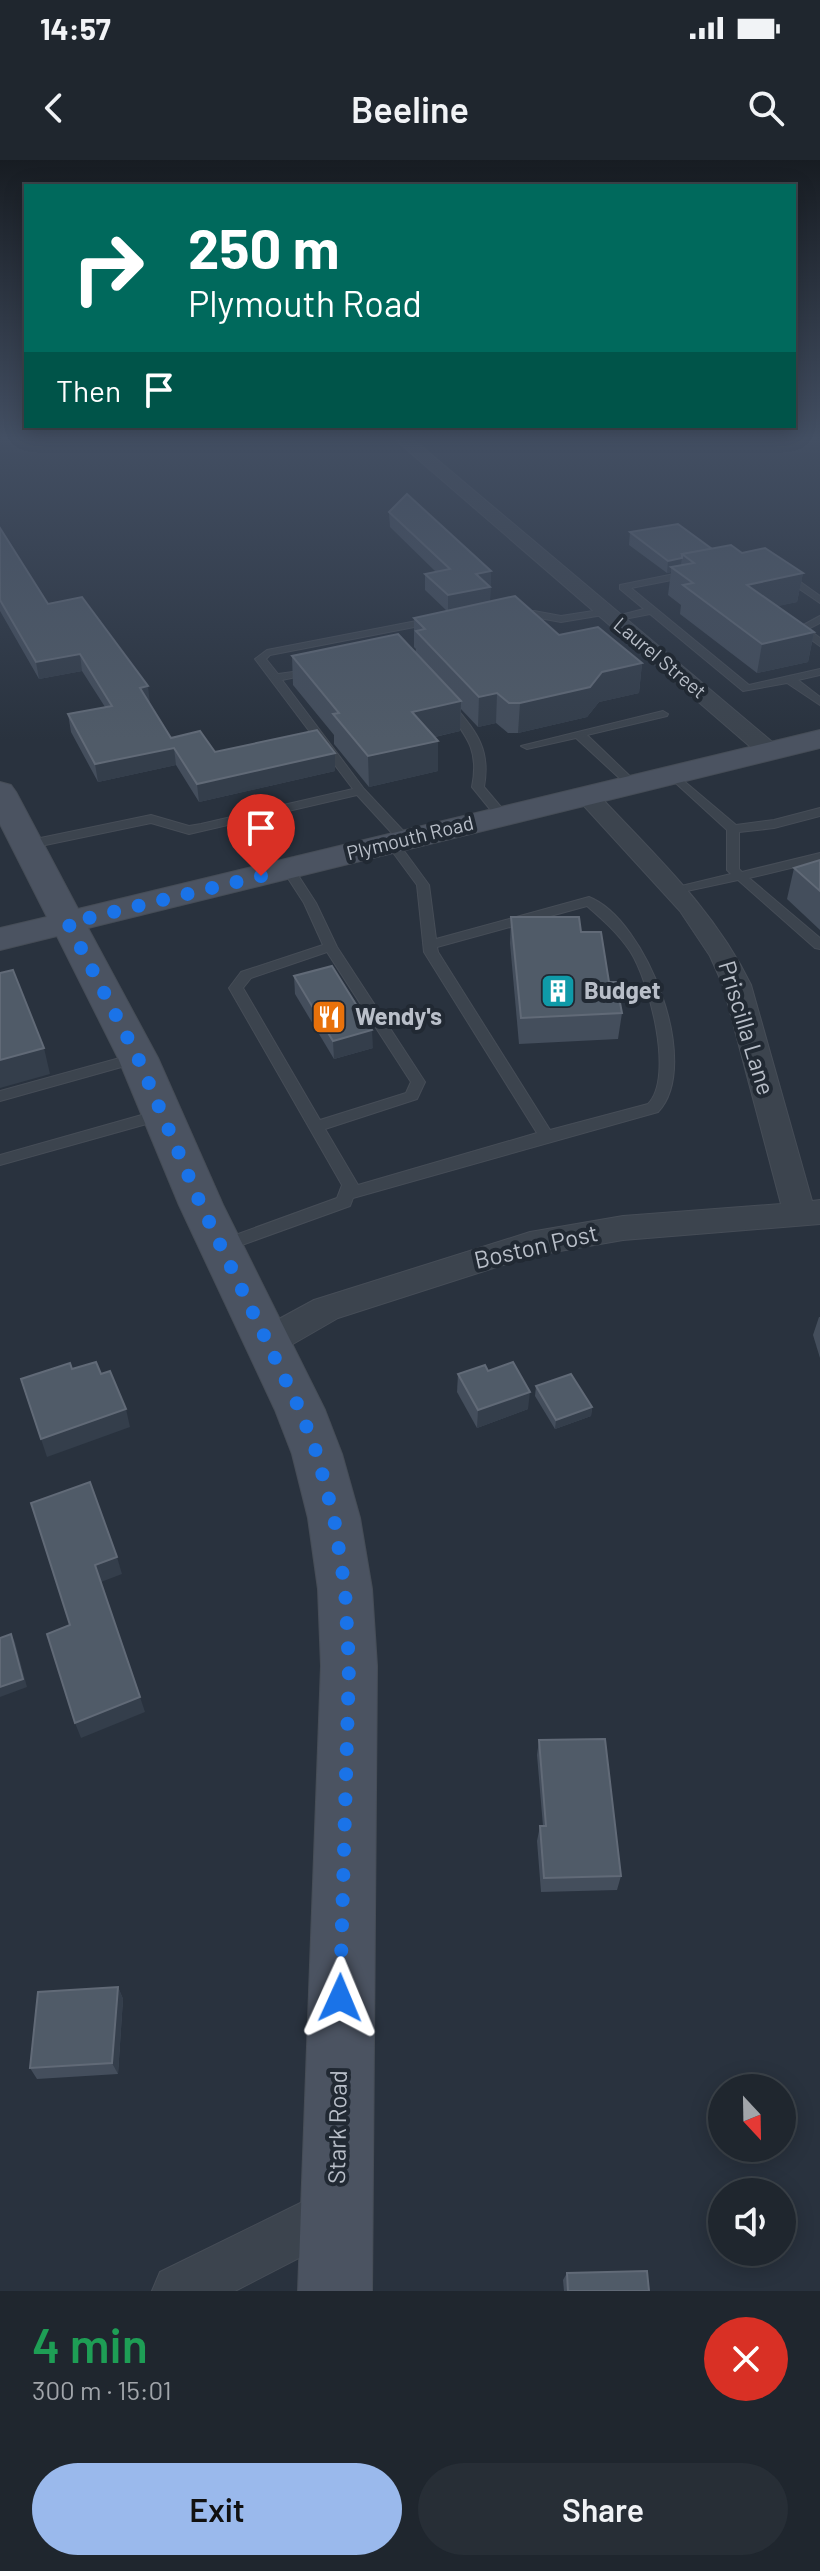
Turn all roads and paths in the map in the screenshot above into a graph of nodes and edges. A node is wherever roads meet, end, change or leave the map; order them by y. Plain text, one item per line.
1 (522, 540) edge
2 (775, 568) edge
3 (708, 571) edge
4 (820, 600) edge
5 (512, 605) edge
6 (651, 611) junction
7 (534, 614) junction
8 (610, 615) junction
9 (442, 619) edge
10 (820, 619) edge
11 (504, 621) edge
12 (385, 630) junction
13 (398, 643) edge
14 (820, 643) edge
15 (321, 669) edge
16 (820, 672) edge
17 (275, 678) junction
18 (789, 679) junction
19 (439, 695) edge
20 (820, 702) edge
21 (663, 714) dead end
22 (579, 734) junction
23 (820, 739) edge
24 (527, 746) dead end
25 (769, 751) junction
26 (672, 774) junction
27 (632, 784) junction
28 (360, 791) junction
29 (0, 792) edge
30 (586, 795) junction
31 (820, 812) edge
32 (502, 816) junction
33 (733, 829) junction
34 (398, 841) junction
35 (26, 845) junction
36 (820, 857) edge
37 (288, 869) junction
38 (741, 877) junction
39 (677, 891) junction
40 (68, 923) junction
41 (0, 939) edge
42 (430, 945) junction
43 (820, 945) edge
44 (330, 947) junction
45 (138, 1058) junction
46 (0, 1096) edge
47 (164, 1114) junction
48 (316, 1127) junction
49 (546, 1136) junction
50 (0, 1160) edge
51 (347, 1194) junction
52 (810, 1212) edge
53 (221, 1246) junction
54 (267, 1342) junction
55 (337, 2211) junction
56 (179, 2291) edge
57 (335, 2291) edge

1 - 8 street, Laurel Street
2 - 4 lane
3 - 6 lane
5 - 7 lane
6 - 8 lane
6 - 18 lane
7 - 8 lane
7 - 11 lane
8 - 25 street, Laurel Street
9 - 12 lane
10 - 14 lane
12 - 13 lane
12 - 17 lane
15 - 17 lane
16 - 18 lane
17 - 28 lane
18 - 20 lane
19 - 32 lane
21 - 22 lane
22 - 24 lane
22 - 27 lane
23 - 25 street, Plymouth Road
25 - 26 street, Plymouth Road
26 - 27 street, Plymouth Road
26 - 33 lane
27 - 30 street, Plymouth Road
28 - 34 lane
28 - 35 lane
29 - 35 street, Stark Road
30 - 32 street, Plymouth Road
30 - 39 street, Priscilla Lane
31 - 33 lane
32 - 34 street, Plymouth Road
33 - 38 lane
34 - 37 street, Plymouth Road
34 - 42 lane
35 - 40 street, Stark Road
36 - 38 lane
37 - 40 street, Plymouth Road
37 - 44 lane
38 - 39 lane
38 - 43 lane
39 - 52 street, Priscilla Lane
40 - 41 street, Plymouth Road
40 - 45 street, Stark Road
42 - 49 lane
42 - 49 lane
44 - 48 lane
44 - 48 lane
45 - 46 lane
45 - 47 street, Stark Road
47 - 50 lane
47 - 53 street, Stark Road
48 - 51 lane
49 - 51 lane
51 - 53 lane
52 - 54 street, Boston Post
53 - 54 street, Stark Road
54 - 55 street, Stark Road
55 - 56 street
55 - 57 street, Stark Road

